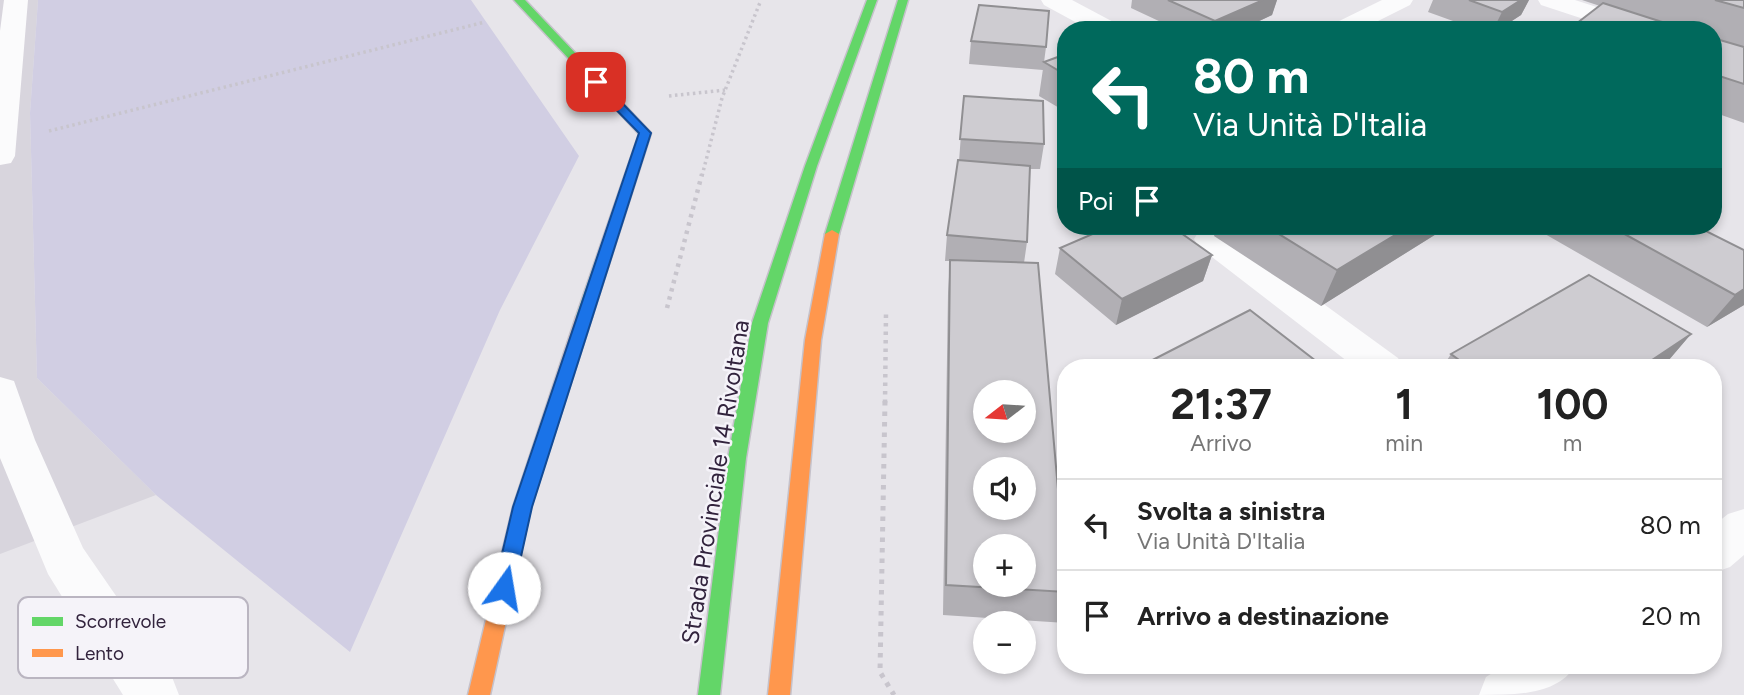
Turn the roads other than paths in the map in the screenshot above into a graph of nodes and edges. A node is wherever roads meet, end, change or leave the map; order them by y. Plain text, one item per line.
1 (16, 0) edge
2 (873, 0) edge
3 (903, 0) edge
4 (1053, 0) edge
5 (1401, 0) edge
6 (1550, 0) edge
7 (524, 6) edge
8 (1093, 21) edge
9 (1358, 21) edge
10 (1615, 21) edge
11 (1, 143) edge
12 (0, 156) edge
13 (1211, 239) dead end
14 (1372, 359) edge
15 (0, 392) edge
16 (1744, 528) edge
17 (1722, 546) edge
18 (89, 597) edge
19 (1536, 674) edge
20 (142, 678) edge
21 (153, 695) edge
22 (479, 695) edge
23 (709, 695) edge
24 (779, 695) edge
25 (1504, 695) edge

1 - 11 street
2 - 23 main road, Strada Provinciale 14 Rivoltana
3 - 24 main road
4 - 8 street
5 - 9 street
6 - 10 street
7 - 22 main road
11 - 12 street
13 - 14 street
15 - 18 street
16 - 17 street
19 - 25 street
20 - 21 street

